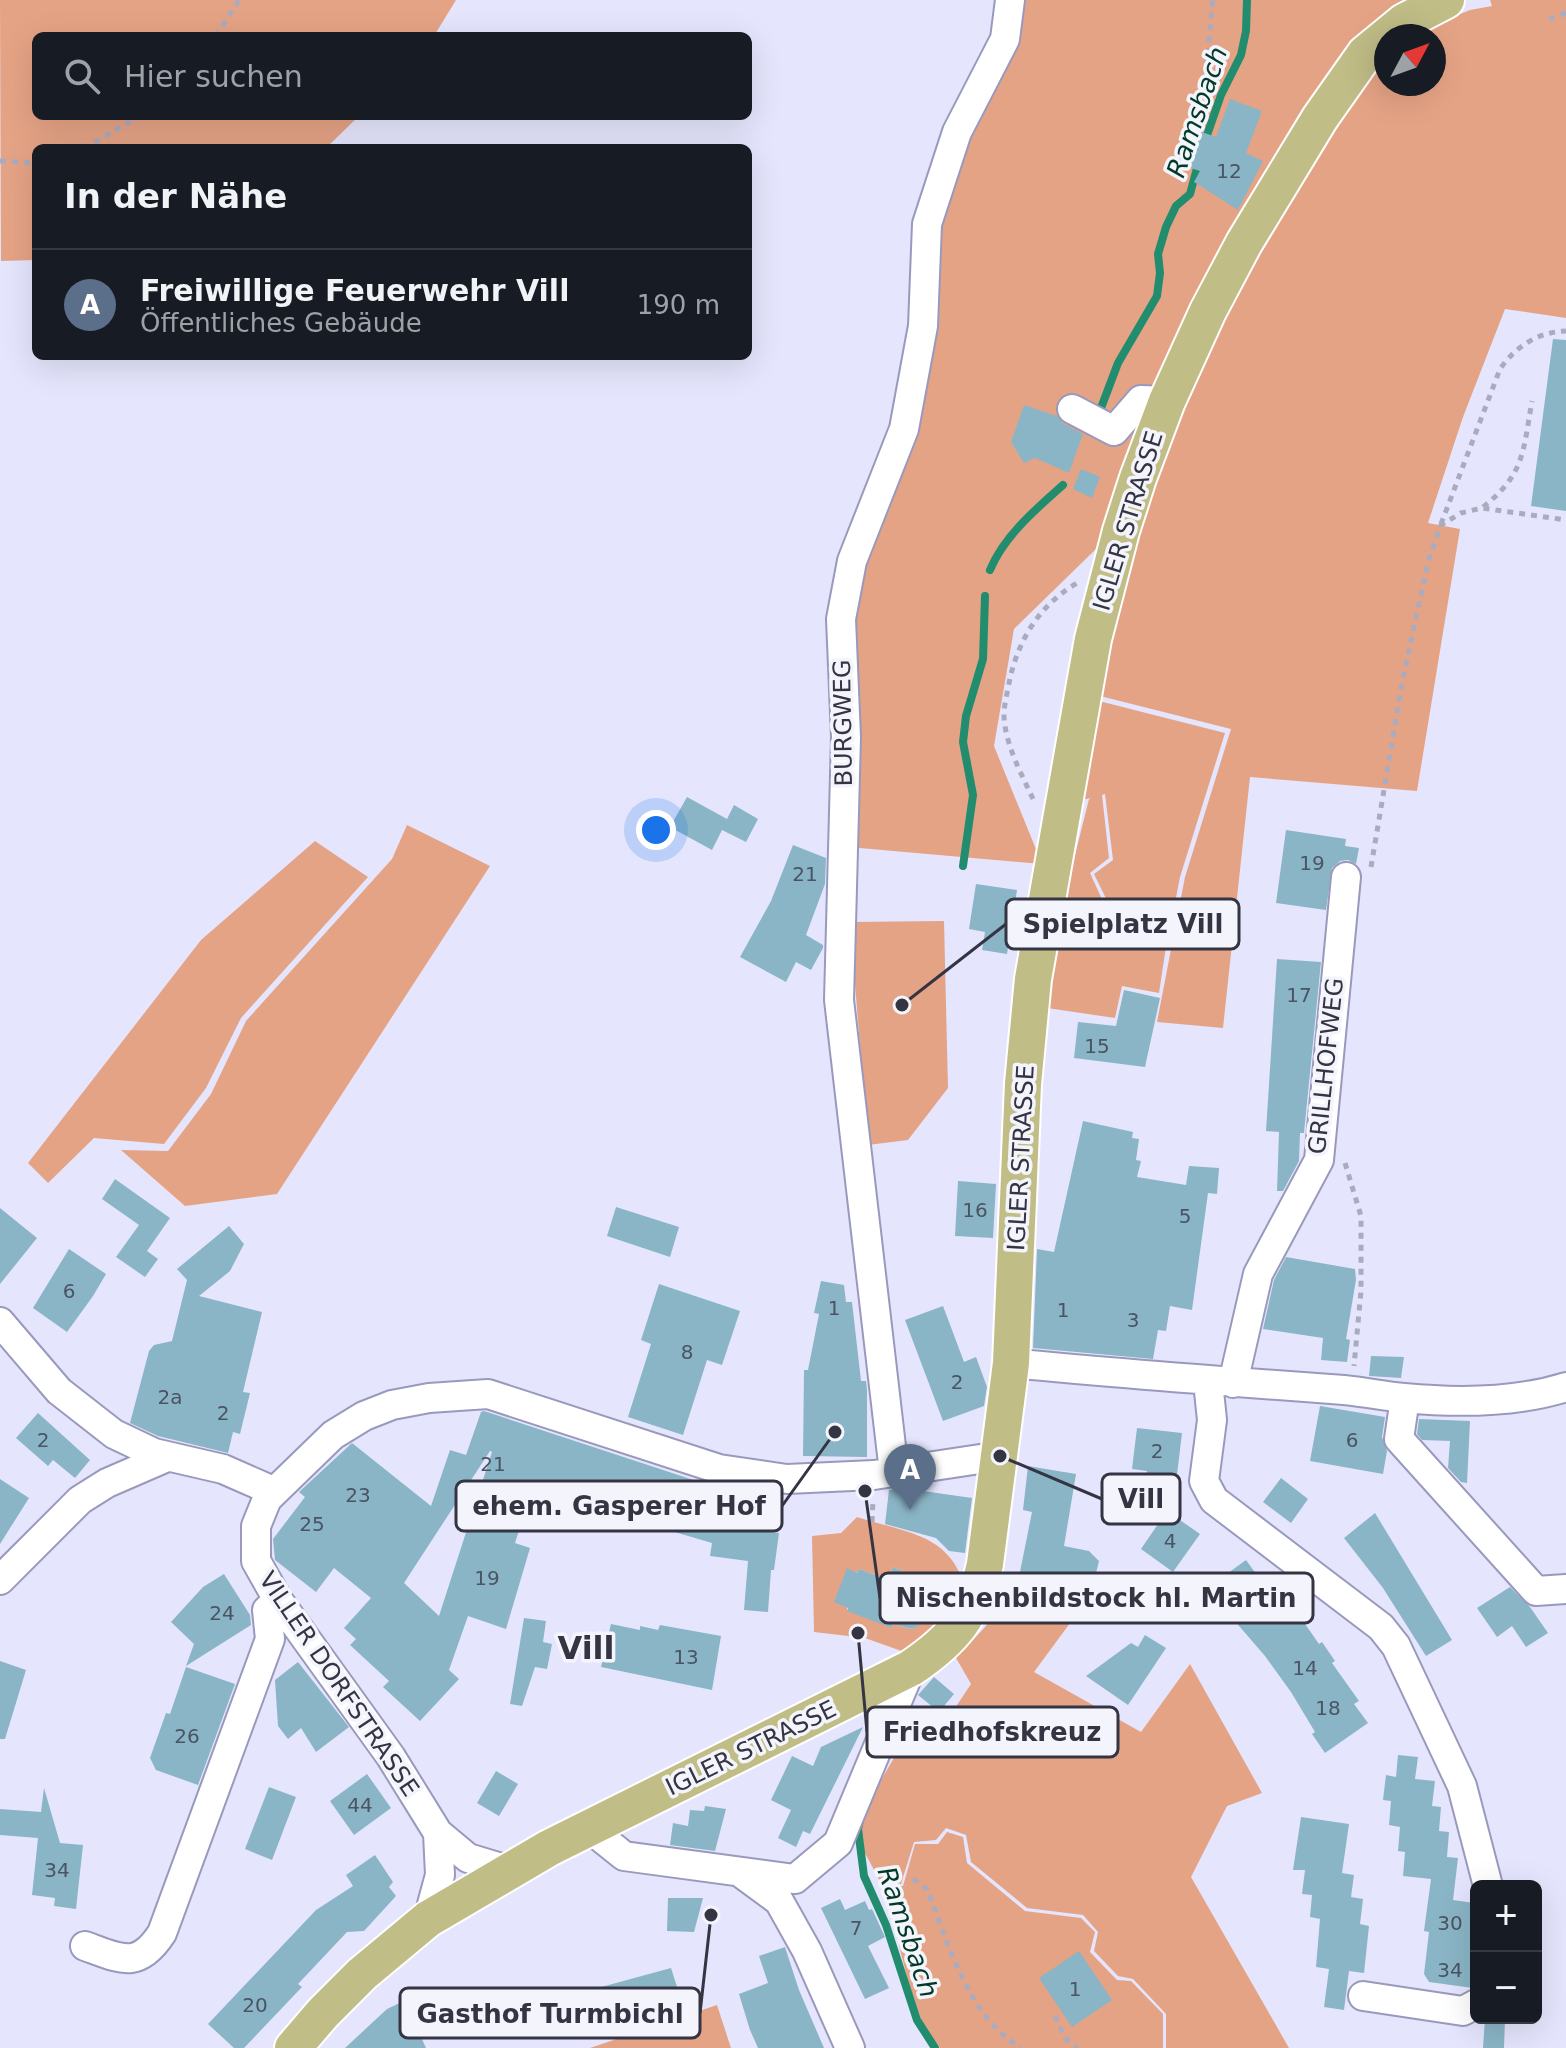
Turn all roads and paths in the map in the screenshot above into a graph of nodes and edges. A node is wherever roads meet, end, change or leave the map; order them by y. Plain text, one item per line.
1 (239, 0) edge
2 (1010, 0) edge
3 (1213, 0) edge
4 (1446, 0) edge
5 (1566, 13) edge
6 (1549, 19) dead end
7 (219, 32) edge
8 (1204, 90) dead end
9 (133, 120) edge
10 (91, 144) edge
11 (0, 161) edge
12 (32, 163) edge
13 (1566, 331) edge
14 (1167, 401) junction
15 (1532, 401) dead end
16 (1072, 409) dead end
17 (1482, 508) junction
18 (1566, 520) edge
19 (1441, 525) junction
20 (1108, 577) junction
21 (1036, 806) dead end
22 (1358, 875) joint
23 (1343, 1156) dead end
24 (0, 1322) edge
25 (1011, 1363) junction
26 (1220, 1382) junction
27 (1566, 1387) edge
28 (1352, 1391) junction
29 (1405, 1398) junction
30 (1000, 1456) junction
31 (167, 1457) junction
32 (894, 1472) junction
33 (273, 1491) junction
34 (0, 1580) edge
35 (1566, 1589) edge
36 (278, 1600) junction
37 (911, 1668) junction
38 (589, 1828) junction
39 (438, 1833) junction
40 (508, 1870) junction
41 (738, 1870) junction
42 (913, 1879) dead end
43 (1486, 1880) edge
44 (428, 1919) junction
45 (85, 1946) dead end
46 (1363, 1996) dead end
47 (1470, 2007) edge
48 (1055, 2016) dead end
49 (293, 2048) edge
50 (850, 2048) edge
51 (1021, 2048) edge
52 (1077, 2048) edge

1 - 7 path
2 - 32 street, BURGWEG
3 - 8 path
4 - 14 main road, IGLER STRASSE
5 - 6 path
9 - 10 path
11 - 12 path
13 - 19 path
14 - 16 street
14 - 20 main road, IGLER STRASSE
15 - 17 path
17 - 18 path
17 - 19 path
19 - 22 path
20 - 21 path
20 - 25 main road, IGLER STRASSE
22 - 26 street, GRILLHOFWEG
23 - 28 path
24 - 31 street
25 - 26 street
25 - 30 main road, IGLER STRASSE
26 - 28 street
26 - 43 street, GRILLHOFWEG
27 - 29 street
28 - 29 street
29 - 35 street
30 - 32 street, VILLER DORFSTRASSE
30 - 37 main road, IGLER STRASSE
31 - 33 street
31 - 34 street
32 - 33 street, VILLER DORFSTRASSE
33 - 36 street, VILLER DORFSTRASSE
36 - 39 street, VILLER DORFSTRASSE
36 - 45 street
37 - 38 main road, IGLER STRASSE
37 - 41 street
38 - 40 main road, IGLER STRASSE
38 - 41 street
39 - 40 street, VILLER DORFSTRASSE
39 - 44 street, VILLER DORFSTRASSE
40 - 44 main road, IGLER STRASSE
41 - 50 street
42 - 51 path
44 - 49 main road, IGLER STRASSE
46 - 47 street
48 - 52 path

